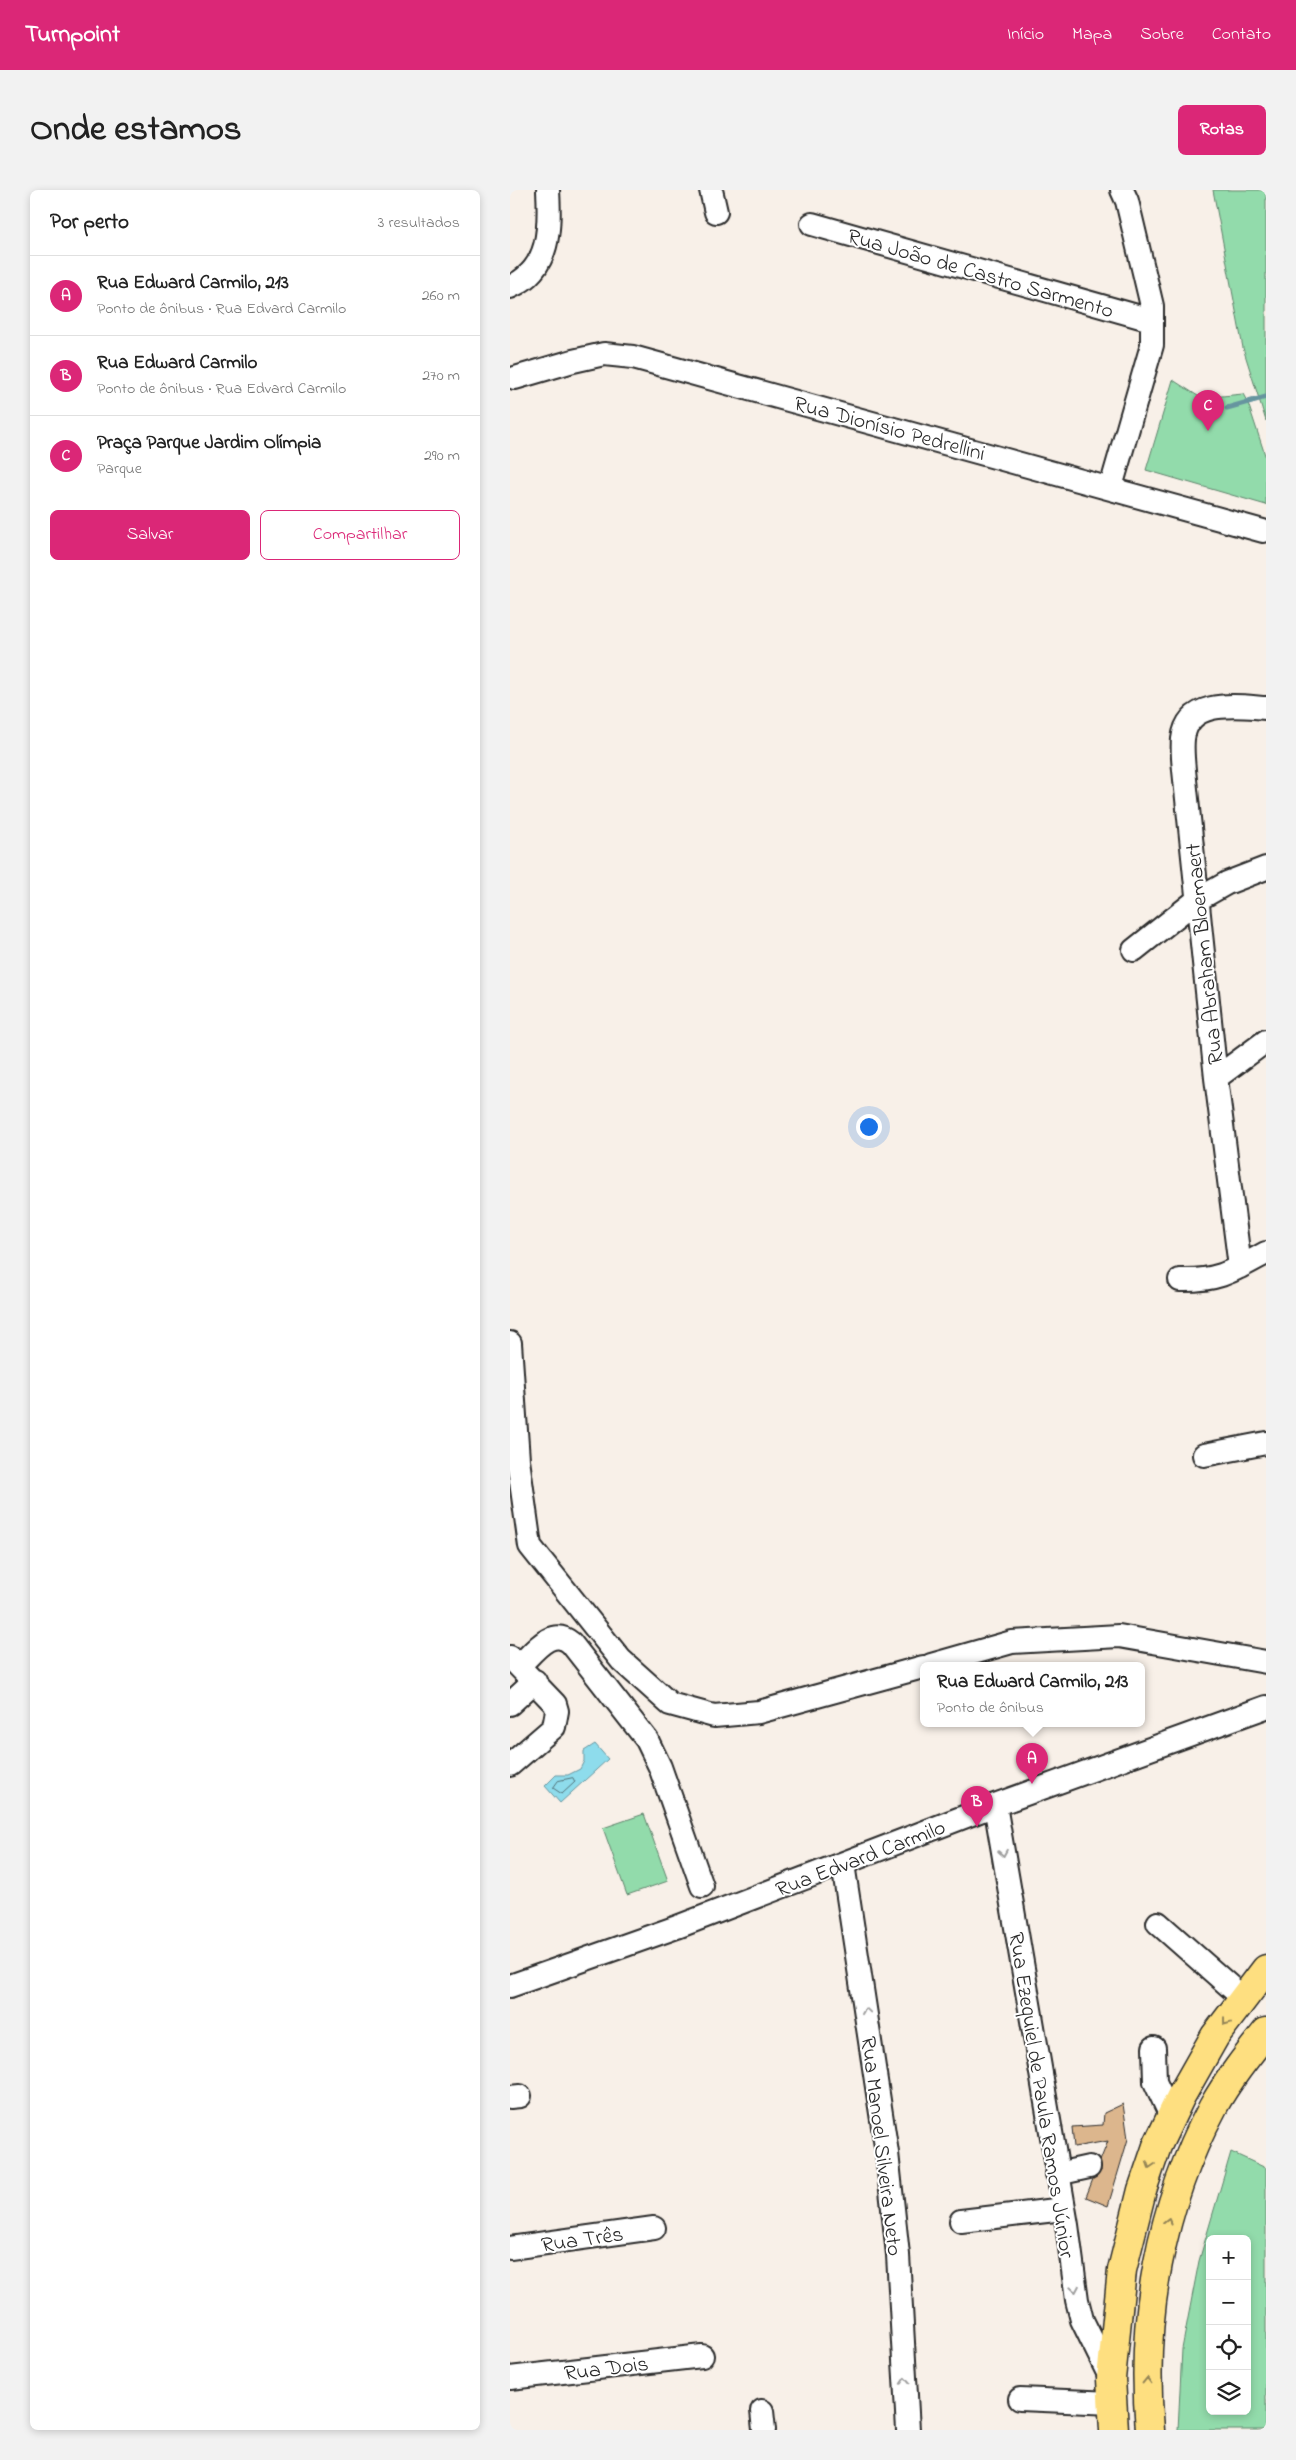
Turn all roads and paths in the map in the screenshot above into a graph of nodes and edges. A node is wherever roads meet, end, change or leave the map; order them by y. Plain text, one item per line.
1 (548, 190) edge
2 (711, 190) edge
3 (1122, 190) edge
4 (716, 212) dead end
5 (812, 224) dead end
6 (510, 287) edge
7 (1151, 320) junction
8 (515, 378) dead end
9 (1110, 487) junction
10 (1263, 531) dead end
11 (1266, 708) edge
12 (1266, 868) edge
13 (1197, 900) junction
14 (1134, 950) dead end
15 (1266, 1040) edge
16 (1216, 1078) junction
17 (1266, 1253) edge
18 (1240, 1267) junction
19 (1180, 1280) dead end
20 (510, 1343) edge
21 (1266, 1443) edge
22 (1204, 1455) dead end
23 (942, 1662) edge
24 (1266, 1662) edge
25 (521, 1668) edge
26 (920, 1668) edge
27 (510, 1704) edge
28 (1266, 1707) edge
29 (510, 1765) edge
30 (995, 1804) junction
31 (843, 1864) junction
32 (702, 1886) dead end
33 (1158, 1922) dead end
34 (1257, 1983) edge
35 (510, 1986) edge
36 (1266, 2014) edge
37 (1266, 2032) edge
38 (1154, 2048) dead end
39 (1233, 2075) junction
40 (1171, 2116) junction
41 (1089, 2167) dead end
42 (1058, 2174) junction
43 (1064, 2208) junction
44 (961, 2221) dead end
45 (654, 2228) dead end
46 (510, 2248) edge
47 (702, 2356) dead end
48 (510, 2378) edge
49 (1111, 2391) junction
50 (1020, 2400) dead end
51 (908, 2430) edge
52 (1114, 2430) edge
53 (1150, 2430) edge

1 - 6 street
2 - 4 street
3 - 7 street
5 - 7 street, Rua João de Castro Sarmento
7 - 9 street
8 - 9 street, Rua Dionísio Pedrellini
9 - 10 street, Rua Dionísio Pedrellini
11 - 13 street, Rua Abraham Bloemaert
12 - 13 street
13 - 14 street
13 - 16 street, Rua Abraham Bloemaert
15 - 16 street
16 - 18 street, Rua Abraham Bloemaert
17 - 18 street
18 - 19 street
20 - 26 street
21 - 22 street
23 - 24 street
25 - 27 street
25 - 29 street
25 - 32 street
28 - 30 street, Rua Edvard Carmilo
30 - 31 street, Rua Edvard Carmilo
30 -> 42 street, Rua Ezequiel de Paula Ramos Júnior
31 - 35 street, Rua Edvard Carmilo
51 -> 31 street, Rua Manoel Silveira Neto
33 - 34 street
34 -> 40 main road
36 - 39 main road
37 - 39 main road
38 - 40 street
53 -> 39 main road
40 -> 49 main road
41 - 42 street
42 - 43 street, Rua Ezequiel de Paula Ramos Júnior
43 - 44 street
43 -> 49 street, Rua Ezequiel de Paula Ramos Júnior
45 - 46 street, Rua Três
47 - 48 street, Rua Dois
49 - 50 street
49 - 52 main road

